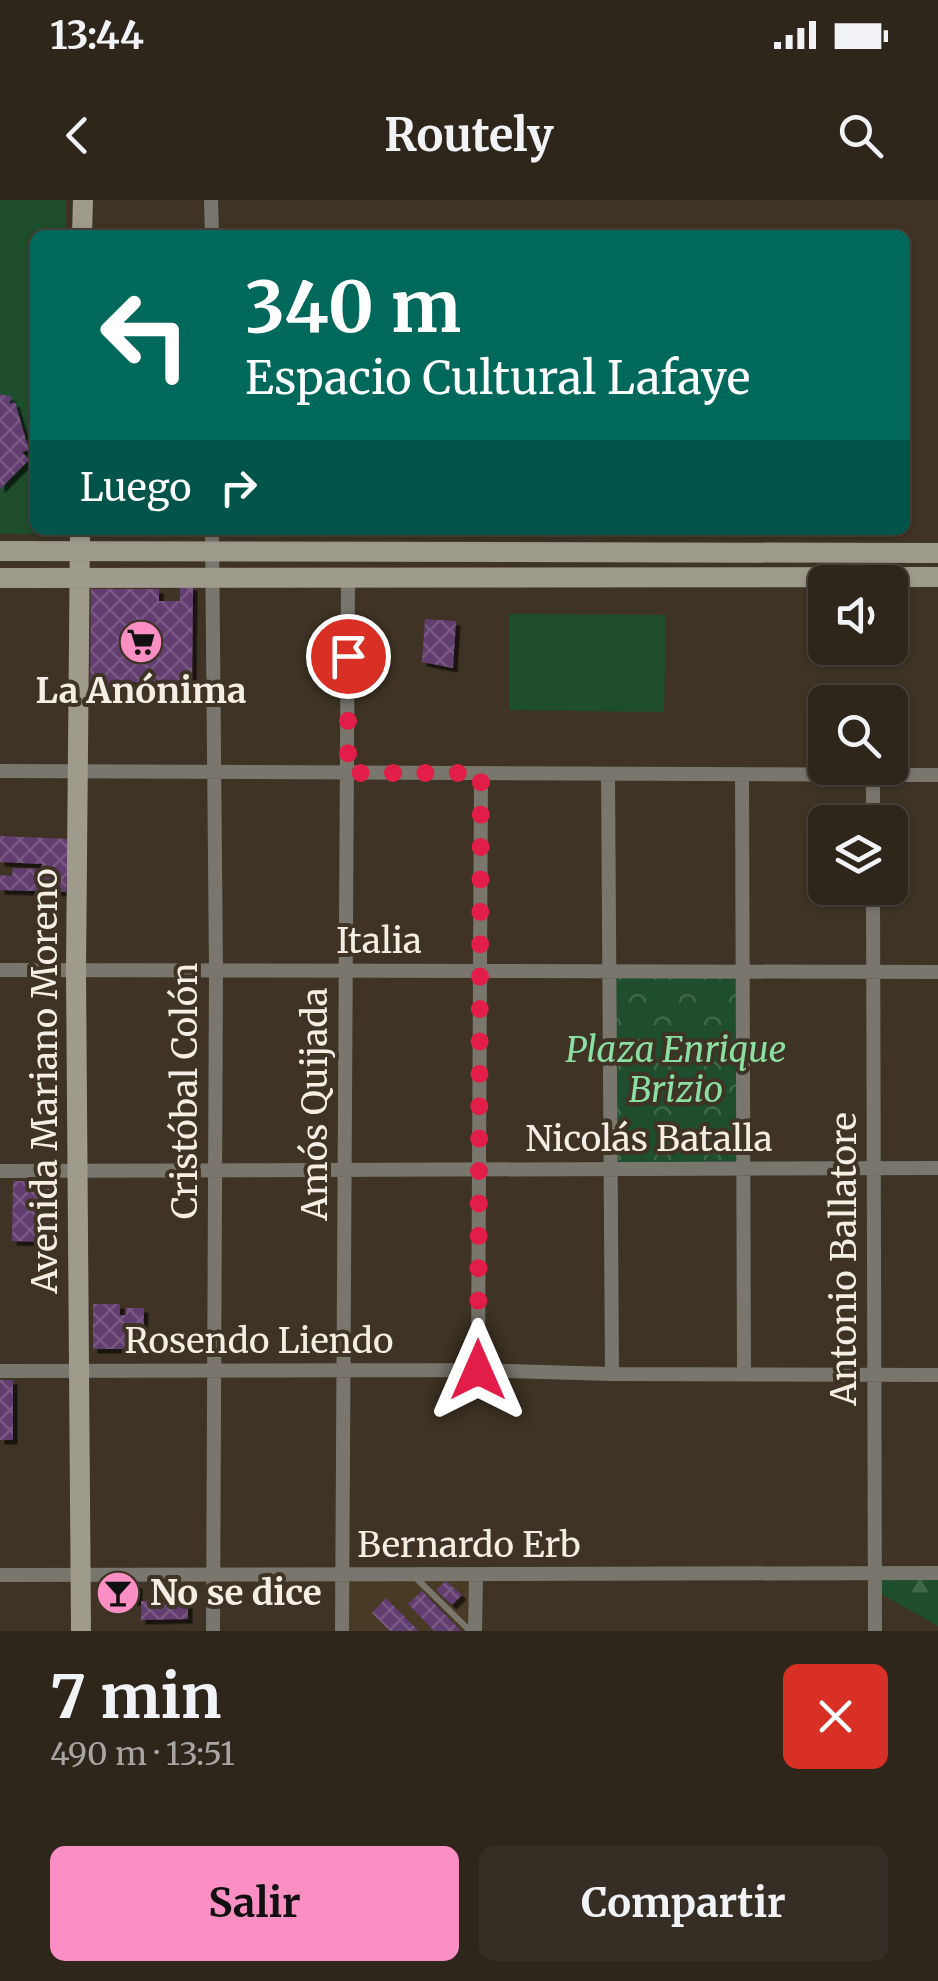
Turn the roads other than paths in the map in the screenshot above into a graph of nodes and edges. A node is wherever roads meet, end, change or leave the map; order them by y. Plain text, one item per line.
1 (83, 200) edge
2 (212, 200) edge
3 (82, 230) edge
4 (212, 230) edge
5 (212, 535) edge
6 (80, 541) edge
7 (0, 551) edge
8 (212, 552) junction
9 (938, 553) edge
10 (938, 577) edge
11 (0, 578) edge
12 (80, 578) junction
13 (212, 578) junction
14 (348, 578) junction
15 (0, 771) edge
16 (76, 772) junction
17 (212, 772) junction
18 (348, 773) junction
19 (481, 773) junction
20 (608, 774) junction
21 (742, 774) junction
22 (808, 775) edge
23 (908, 775) edge
24 (938, 775) edge
25 (874, 905) edge
26 (0, 970) edge
27 (76, 970) junction
28 (216, 970) junction
29 (345, 971) junction
30 (480, 971) junction
31 (743, 971) junction
32 (608, 972) junction
33 (874, 972) junction
34 (938, 972) edge
35 (743, 1168) junction
36 (874, 1168) junction
37 (938, 1168) edge
38 (479, 1169) junction
39 (345, 1170) junction
40 (609, 1170) junction
41 (0, 1171) edge
42 (79, 1171) junction
43 (213, 1171) junction
44 (478, 1370) junction
45 (0, 1371) edge
46 (345, 1371) junction
47 (78, 1372) junction
48 (214, 1372) junction
49 (612, 1374) junction
50 (744, 1374) junction
51 (874, 1374) junction
52 (938, 1375) edge
53 (876, 1573) junction
54 (938, 1573) edge
55 (0, 1575) edge
56 (412, 1575) junction
57 (476, 1575) junction
58 (81, 1576) junction
59 (213, 1576) junction
60 (341, 1576) junction
61 (81, 1631) edge
62 (213, 1631) edge
63 (342, 1631) edge
64 (473, 1631) edge
65 (875, 1631) edge

1 - 3 main road
2 - 4 street
5 - 8 street, Cristóbal Colón
6 - 7 main road
6 - 8 main road
6 - 12 main road, Avenida Mariano Moreno
8 - 9 main road
8 - 13 street, Cristóbal Colón
10 - 14 main road
11 - 12 main road
12 - 13 main road
12 - 16 main road, Avenida Mariano Moreno
13 - 14 main road
13 - 17 street, Cristóbal Colón
14 - 18 street, Amós Quijada
15 - 16 street
16 - 17 street
16 - 27 main road, Avenida Mariano Moreno
17 - 18 street
17 - 28 street, Cristóbal Colón
18 - 19 street
18 - 29 street, Amós Quijada
19 - 20 street
19 - 30 street
20 - 21 street
20 - 32 street
21 - 22 street
21 - 31 street
23 - 24 street
25 - 33 street, Antonio Ballatore
26 - 27 street, Italia
27 - 28 street, Italia
27 - 42 main road, Avenida Mariano Moreno
28 - 29 street, Italia
28 - 43 street, Cristóbal Colón
29 - 30 street, Italia
29 - 39 street, Amós Quijada
30 - 32 street, Italia
30 - 38 street
31 - 32 street, Italia
31 - 33 street, Italia
31 - 35 street
32 - 40 street
33 - 34 street, Italia
33 - 36 street, Antonio Ballatore
35 - 36 street, Nicolás Batalla
35 - 40 street, Nicolás Batalla
35 - 50 street
36 - 37 street, Nicolás Batalla
36 - 51 street, Antonio Ballatore
38 - 39 street, Nicolás Batalla
38 - 40 street, Nicolás Batalla
38 - 44 street
39 - 43 street, Nicolás Batalla
39 - 46 street, Amós Quijada
40 - 49 street
41 - 42 street, Nicolás Batalla
42 - 43 street, Nicolás Batalla
42 - 47 main road, Avenida Mariano Moreno
43 - 48 street, Cristóbal Colón
44 - 46 street, Rosendo Liendo
44 - 49 street, Rosendo Liendo
45 - 47 street, Rosendo Liendo
46 - 48 street, Rosendo Liendo
46 - 60 street, Amós Quijada
47 - 48 street, Rosendo Liendo
47 - 58 main road, Avenida Mariano Moreno
48 - 59 street, Cristóbal Colón
49 - 50 street, Rosendo Liendo
50 - 51 street, Rosendo Liendo
51 - 52 street, Rosendo Liendo
51 - 53 street, Antonio Ballatore
53 - 54 street, Bernardo Erb
53 - 57 street, Bernardo Erb
53 - 65 street, Antonio Ballatore
55 - 58 street, Bernardo Erb
56 - 57 street, Bernardo Erb
56 - 60 street, Bernardo Erb
56 - 64 lane
57 - 64 street
58 - 59 street, Bernardo Erb
58 - 61 main road, Avenida Mariano Moreno
59 - 60 street, Bernardo Erb
59 - 62 street, Cristóbal Colón
60 - 63 street, Amós Quijada

